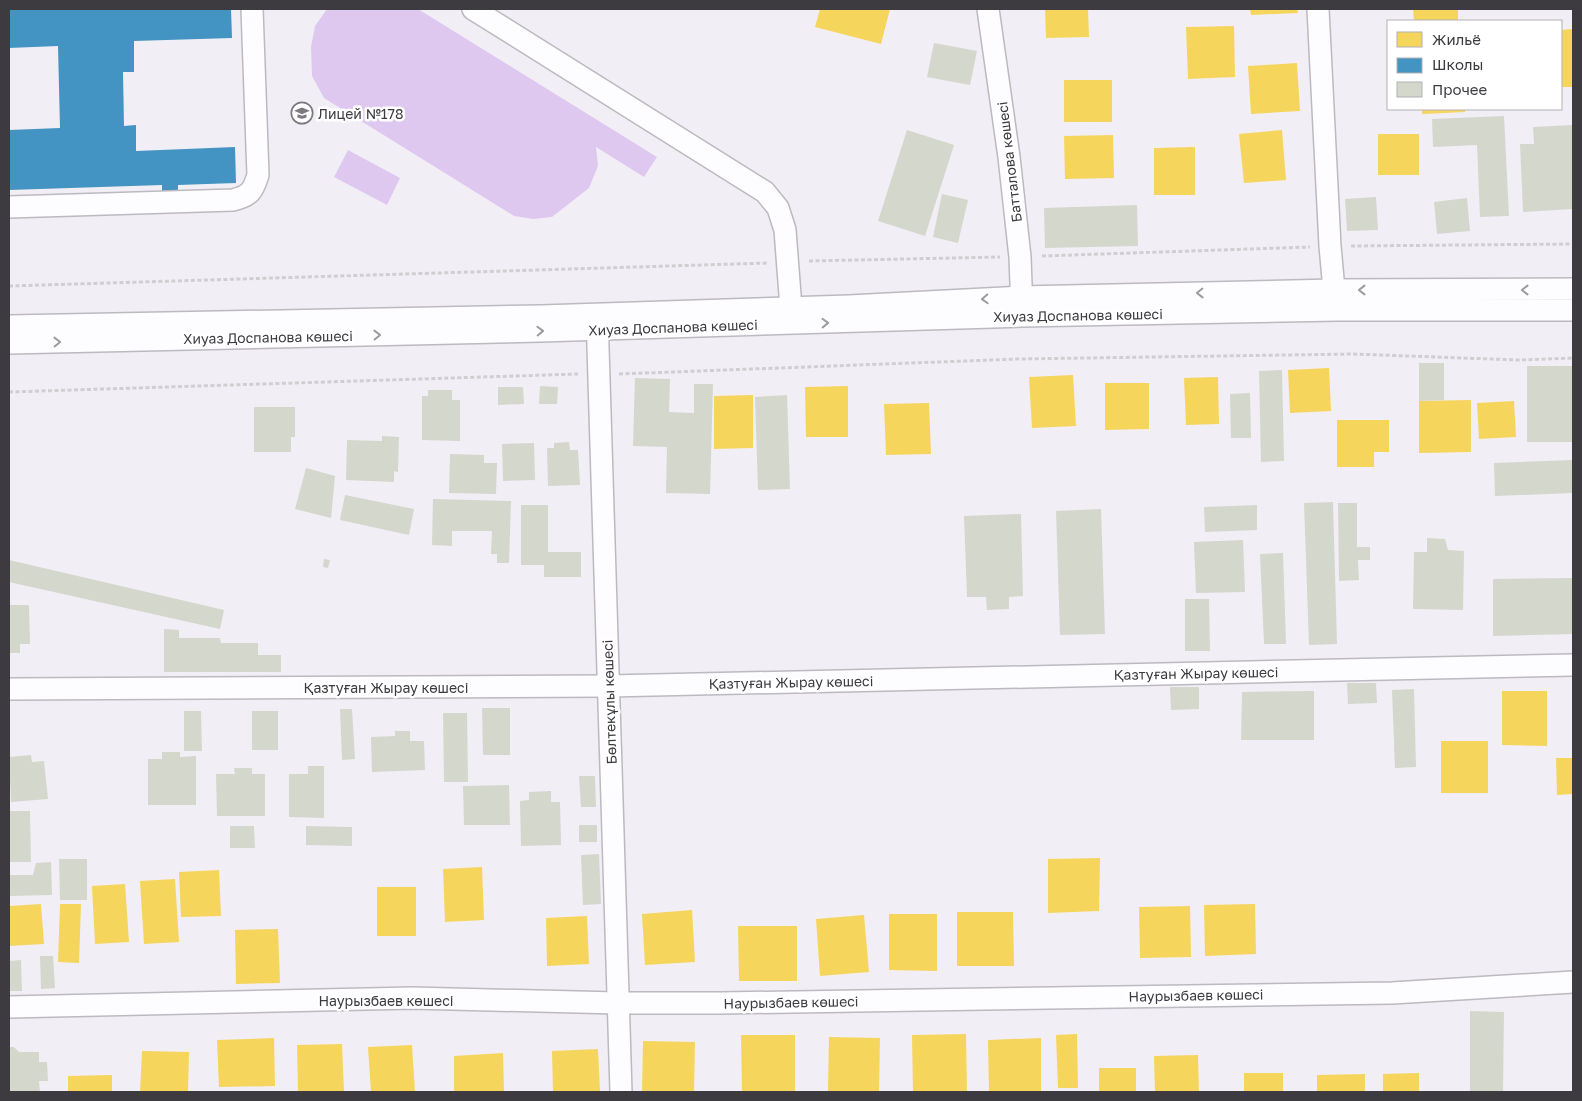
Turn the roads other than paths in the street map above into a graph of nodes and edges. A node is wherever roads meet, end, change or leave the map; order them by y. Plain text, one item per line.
1 (252, 9) edge
2 (473, 9) edge
3 (988, 9) edge
4 (1318, 9) edge
5 (9, 207) edge
6 (1573, 289) edge
7 (1336, 300) junction
8 (1022, 307) junction
9 (1573, 310) edge
10 (791, 316) junction
11 (597, 321) junction
12 (9, 326) edge
13 (9, 343) edge
14 (1573, 665) edge
15 (609, 686) junction
16 (9, 689) edge
17 (1573, 982) edge
18 (617, 1003) junction
19 (9, 1006) edge
20 (621, 1092) edge

1 - 5 street
2 - 10 street
3 - 8 street, Батталова көшесі
4 - 7 street
6 -> 7 street, Хиуаз Доспанова көшесі
7 - 8 street, Хиуаз Доспанова көшесі
7 - 9 street, Хиуаз Доспанова көшесі
8 - 10 street, Хиуаз Доспанова көшесі
10 - 11 street, Хиуаз Доспанова көшесі
11 - 12 street, Хиуаз Доспанова көшесі
13 -> 11 street, Хиуаз Доспанова көшесі
11 - 15 street, Бөлтекұлы көшесі
14 - 15 street, Қазтуған Жырау көшесі
15 - 16 street, Қазтуған Жырау көшесі
15 - 18 street, Бөлтекұлы көшесі
17 - 18 street, Наурызбаев көшесі
18 - 19 street, Наурызбаев көшесі
18 - 20 street, Бөлтекұлы көшесі

